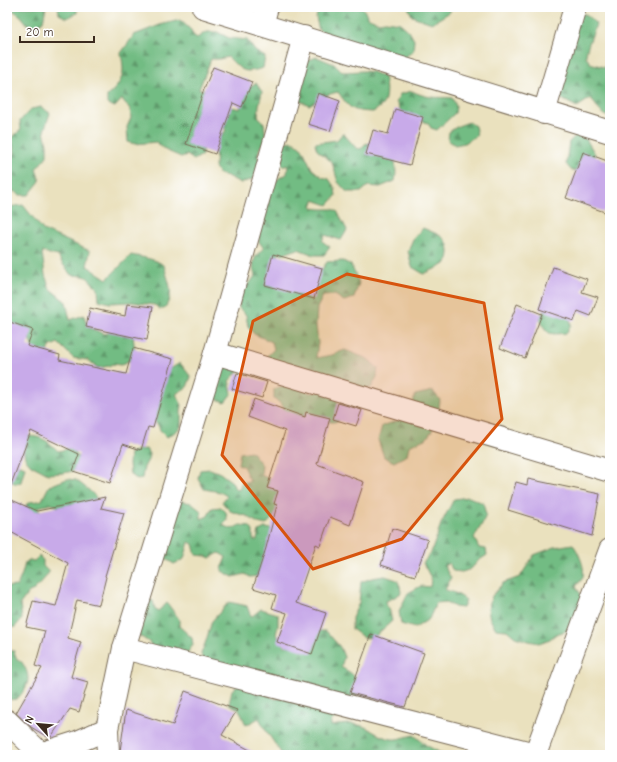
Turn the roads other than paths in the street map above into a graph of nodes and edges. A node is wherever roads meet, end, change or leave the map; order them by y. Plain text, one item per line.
1 (203, 7) edge
2 (575, 7) edge
3 (264, 16) edge
4 (304, 37) junction
5 (544, 113) junction
6 (610, 132) edge
7 (214, 353) junction
8 (610, 471) edge
9 (610, 550) edge
10 (124, 648) junction
11 (7, 721) edge
12 (107, 729) junction
13 (41, 754) edge
14 (108, 755) edge
15 (535, 755) edge

1 - 3 street
2 - 5 street
3 - 4 street
4 - 5 street
4 - 7 street
5 - 6 street
7 - 8 street
7 - 10 street
9 - 15 street
10 - 12 street
10 - 15 street
11 - 13 street
12 - 13 street
12 - 14 street

